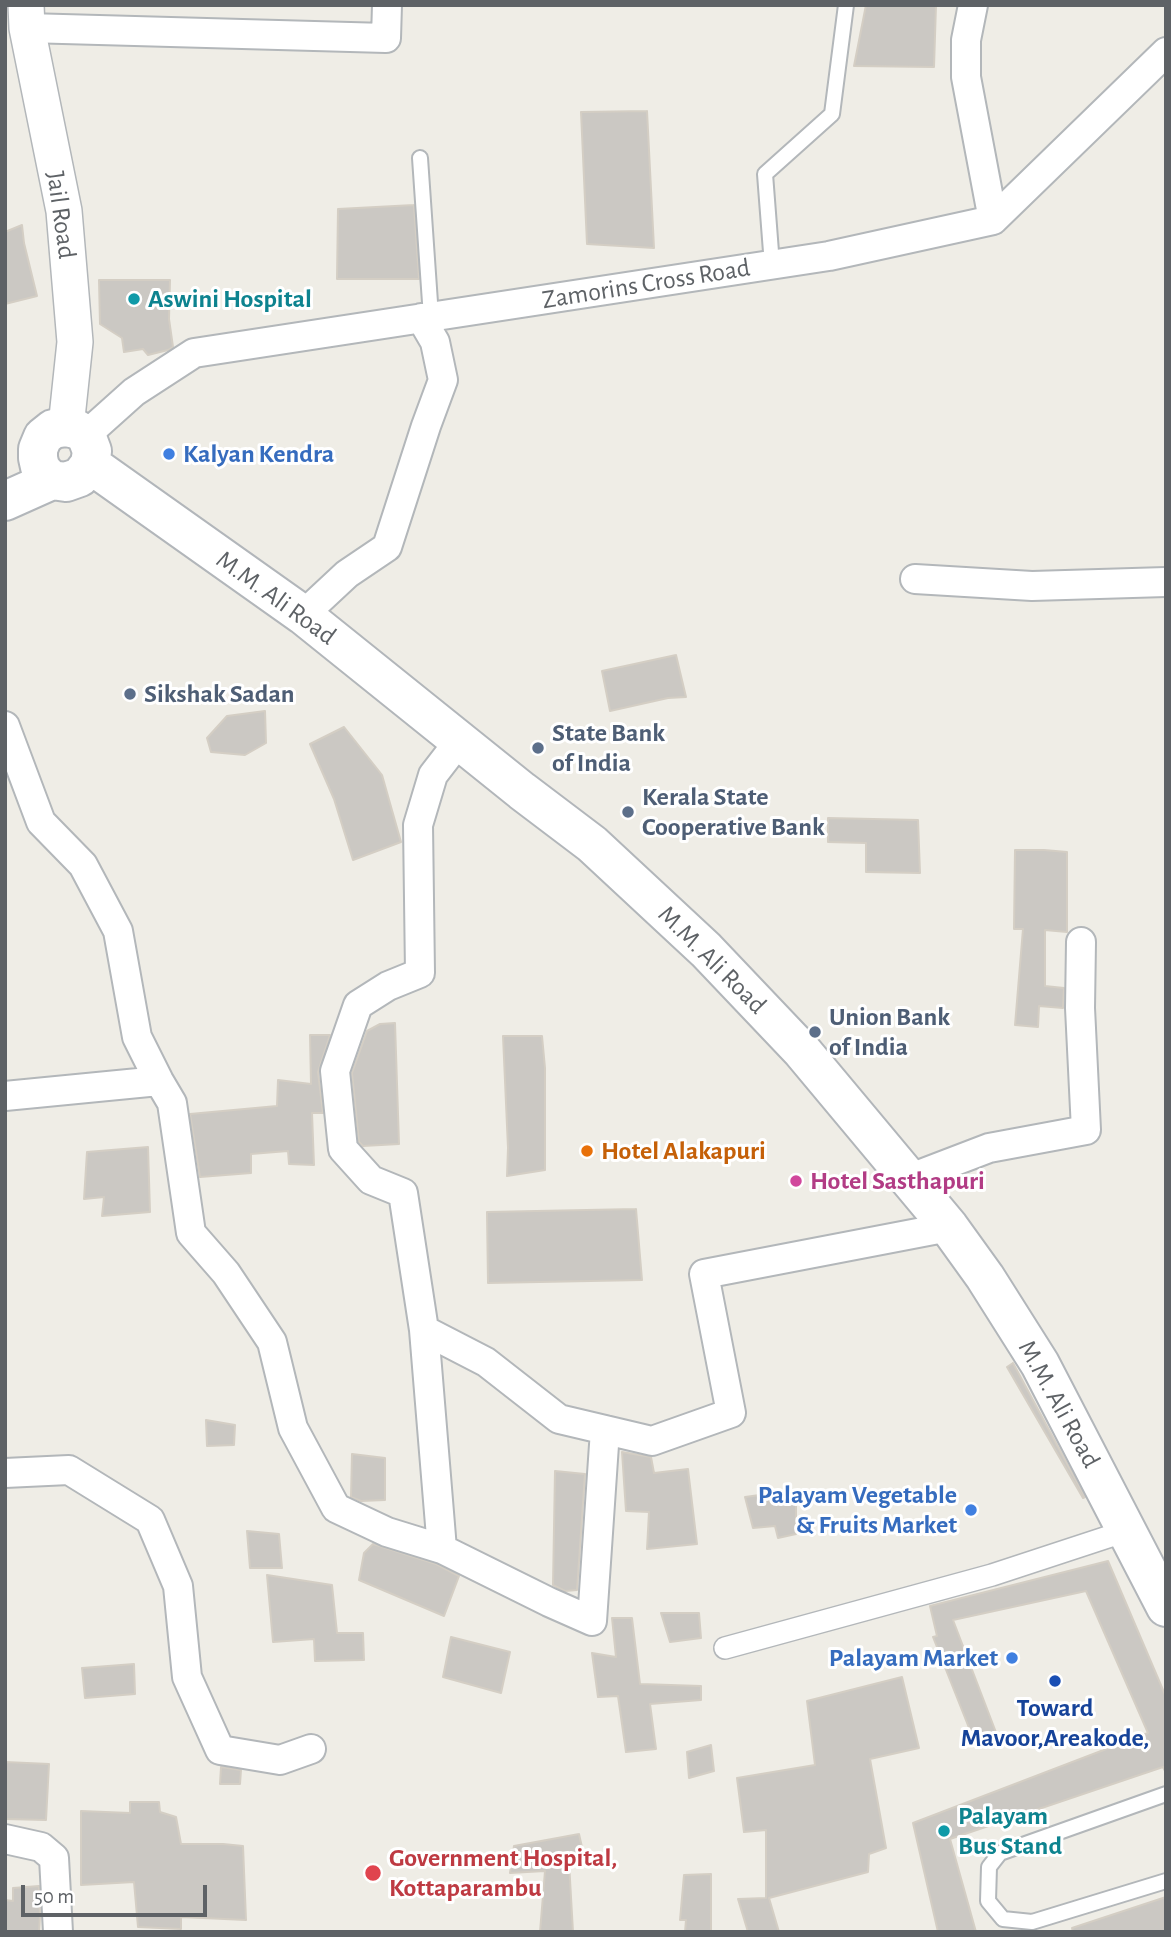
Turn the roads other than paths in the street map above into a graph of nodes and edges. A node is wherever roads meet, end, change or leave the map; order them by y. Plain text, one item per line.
1 (387, 5) edge
2 (846, 5) edge
3 (973, 5) edge
4 (27, 17) edge
5 (1166, 52) edge
6 (420, 158) dead end
7 (993, 220) junction
8 (772, 265) junction
9 (426, 318) junction
10 (67, 451) junction
11 (5, 472) edge
12 (5, 501) edge
13 (915, 579) dead end
14 (1166, 582) edge
15 (303, 615) junction
16 (5, 726) edge
17 (460, 740) junction
18 (1082, 942) dead end
19 (159, 1082) junction
20 (5, 1096) edge
21 (908, 1179) junction
22 (949, 1227) junction
23 (424, 1330) junction
24 (606, 1430) junction
25 (5, 1473) edge
26 (1126, 1531) junction
27 (442, 1549) junction
28 (1166, 1607) edge
29 (725, 1648) dead end
30 (311, 1749) dead end
31 (1166, 1794) edge
32 (5, 1839) edge
33 (1166, 1881) edge
34 (58, 1932) edge

1 - 4 street
2 - 8 lane
3 - 7 street
4 - 10 street, Jail Road
5 - 7 street
6 - 9 lane
7 - 8 street, Zamorins Cross Road
8 - 9 street, Zamorins Cross Road
9 - 10 street, Zamorins Cross Road
9 - 15 street
10 - 11 main road
10 - 12 main road
10 - 15 main road, M.M. Ali Road
13 - 14 street
15 - 17 main road, M.M. Ali Road
16 - 19 street
17 - 21 main road, M.M. Ali Road
17 - 23 street
18 - 21 street
19 - 20 street
19 - 27 street
21 - 22 main road, M.M. Ali Road
22 - 24 street
22 - 26 main road, M.M. Ali Road
23 - 24 street
23 - 27 street
24 - 27 street
25 - 30 street
26 - 28 main road, M.M. Ali Road
26 - 29 street
31 - 33 lane
32 - 34 street

